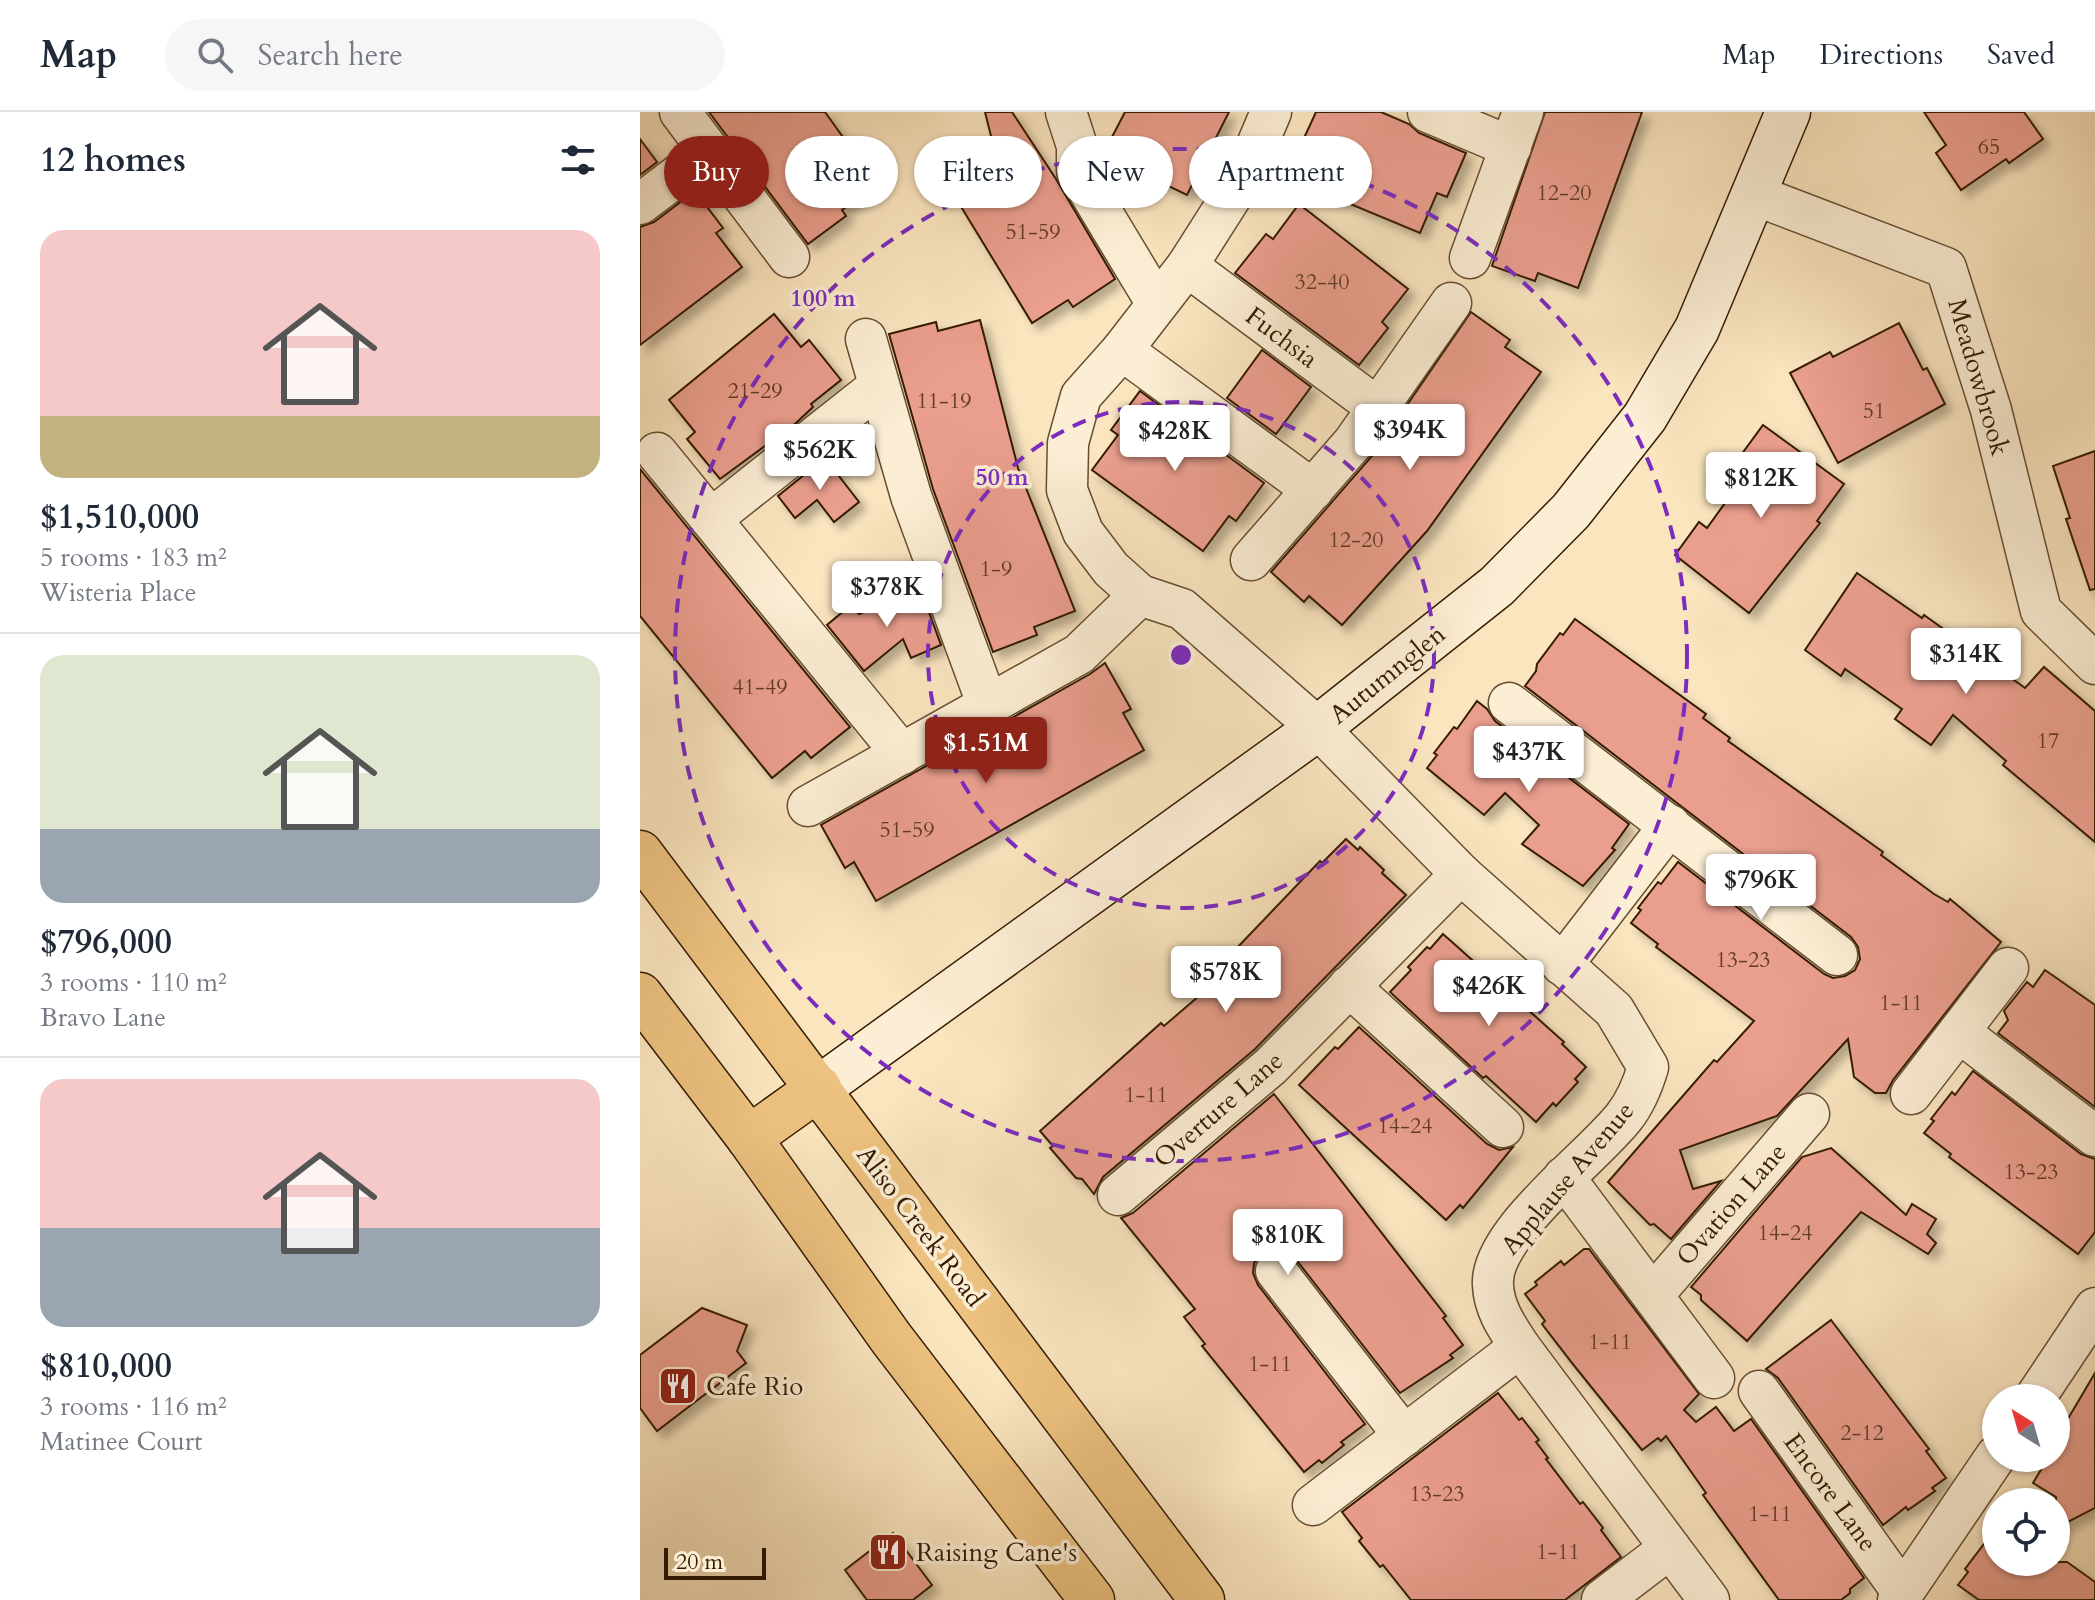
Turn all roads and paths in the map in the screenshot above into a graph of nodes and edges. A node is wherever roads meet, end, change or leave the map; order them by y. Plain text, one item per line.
1 (680, 112) edge
2 (1271, 112) edge
3 (1428, 112) edge
4 (1788, 112) edge
5 (1080, 123) edge
6 (1517, 129) edge
7 (697, 136) edge
8 (664, 186) edge
9 (1755, 195) junction
10 (640, 204) edge
11 (752, 208) edge
12 (789, 257) dead end
13 (1470, 258) dead end
14 (1187, 266) junction
15 (1451, 303) dead end
16 (1157, 304) junction
17 (866, 339) dead end
18 (1122, 350) junction
19 (878, 387) junction
20 (1378, 408) junction
21 (657, 453) dead end
22 (1313, 490) junction
23 (711, 519) junction
24 (1251, 560) dead end
25 (1140, 595) junction
26 (2095, 664) edge
27 (1509, 703) dead end
28 (988, 706) junction
29 (1318, 728) junction
30 (902, 754) junction
31 (808, 806) dead end
32 (1670, 825) junction
33 (640, 853) edge
34 (1461, 874) junction
35 (1837, 955) dead end
36 (1562, 965) junction
37 (2008, 968) dead end
38 (1349, 986) junction
39 (640, 995) edge
40 (1959, 1032) junction
41 (819, 1088) junction
42 (1911, 1094) dead end
43 (1809, 1114) dead end
44 (1503, 1127) dead end
45 (2095, 1136) edge
46 (749, 1138) junction
47 (1564, 1177) junction
48 (1118, 1195) dead end
49 (1276, 1271) dead end
50 (1653, 1295) junction
51 (2095, 1308) edge
52 (1520, 1347) junction
53 (1714, 1378) dead end
54 (2044, 1384) edge
55 (1759, 1391) dead end
56 (1404, 1436) junction
57 (1985, 1472) edge
58 (1313, 1505) dead end
59 (1670, 1548) junction
60 (1901, 1597) edge
61 (1092, 1600) edge
62 (1202, 1600) edge
63 (1602, 1600) edge
64 (1709, 1600) edge

1 - 7 street
2 - 14 street
3 - 6 street
4 - 9 street, Autumnglen
5 - 16 street
6 - 13 street
8 - 10 street
9 - 26 street, Meadowbrook
9 - 29 street, Autumnglen
11 - 12 street
14 - 16 street
14 - 20 street, Fuchsia
15 - 20 street
16 - 18 street
17 - 19 street
18 - 22 street
18 - 25 street
19 - 23 street
19 - 28 street
20 - 22 street
21 - 23 street
22 - 24 street
23 - 30 street
25 - 28 street
25 - 29 street, Applause Avenue
27 - 32 street
28 - 30 street
29 - 34 street, Applause Avenue
29 - 41 street, Autumnglen
30 - 31 street
32 - 35 street
32 - 36 street
33 - 41 main road, Aliso Creek Road
34 - 36 street, Applause Avenue
34 - 38 street, Overture Lane
36 - 47 street, Applause Avenue
37 - 40 street
38 - 44 street
38 - 48 street, Overture Lane
39 - 46 main road
40 - 42 street
40 - 45 street
41 - 46 main road
41 - 62 main road, Aliso Creek Road
43 - 50 street, Ovation Lane
46 - 61 main road
47 - 50 street
47 - 52 street, Applause Avenue
49 - 56 street
50 - 53 street
51 - 54 street
52 - 56 street
52 - 59 street, Applause Avenue
55 - 60 street, Encore Lane
56 - 58 street
57 - 60 street
59 - 63 street
59 - 64 street, Applause Avenue

